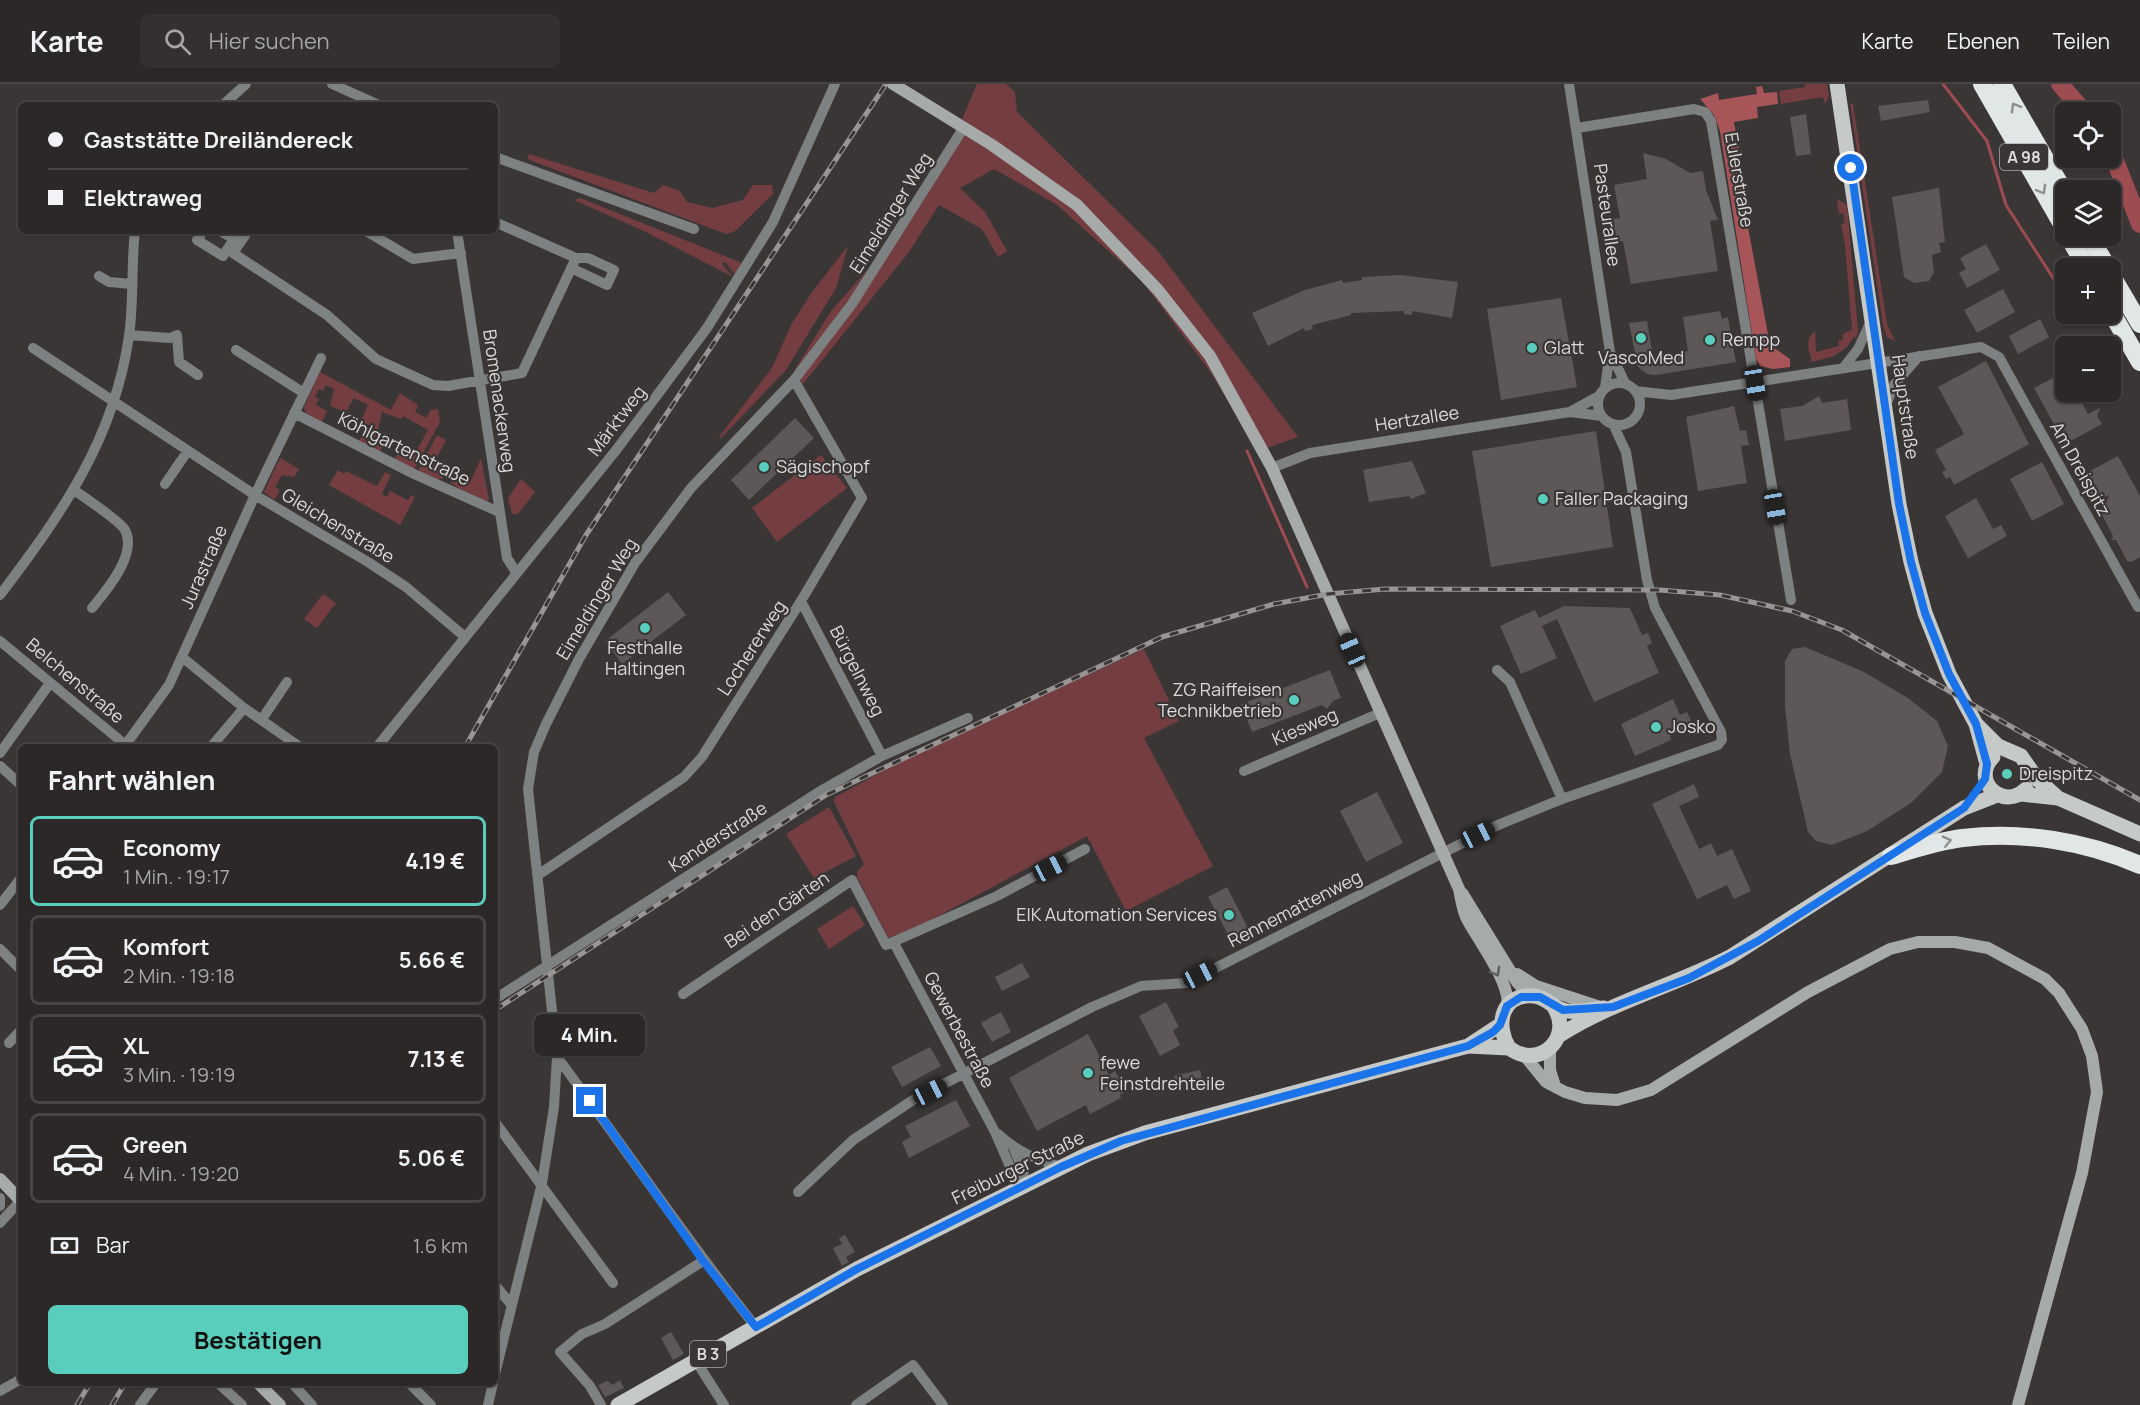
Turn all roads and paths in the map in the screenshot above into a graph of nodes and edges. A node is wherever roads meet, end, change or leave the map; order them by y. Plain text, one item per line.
1 (246, 84) edge
2 (332, 84) edge
3 (835, 84) edge
4 (893, 84) edge
5 (1569, 84) edge
6 (1837, 84) edge
7 (1982, 84) edge
8 (2002, 84) edge
9 (226, 102) edge
10 (372, 102) edge
11 (964, 127) junction
12 (1577, 128) junction
13 (498, 158) edge
14 (2057, 180) edge
15 (2055, 212) edge
16 (498, 224) edge
17 (694, 229) dead end
18 (135, 234) edge
19 (201, 234) edge
20 (225, 234) edge
21 (245, 234) edge
22 (371, 234) edge
23 (457, 234) edge
24 (230, 251) junction
25 (460, 254) junction
26 (99, 276) dead end
27 (132, 284) junction
28 (2121, 292) edge
29 (1873, 317) junction
30 (2118, 324) edge
31 (2140, 324) edge
32 (129, 335) junction
33 (33, 348) dead end
34 (236, 350) dead end
35 (1610, 352) junction
36 (1919, 357) junction
37 (321, 358) dead end
38 (1879, 361) junction
39 (2140, 362) edge
40 (1844, 367) junction
41 (198, 375) dead end
42 (794, 380) junction
43 (481, 381) junction
44 (1755, 383) junction
45 (1625, 384) junction
46 (1635, 391) junction
47 (1602, 392) junction
48 (304, 393) junction
49 (1671, 395) junction
50 (116, 402) junction
51 (1885, 406) junction
52 (1570, 412) junction
53 (294, 413) junction
54 (1636, 415) junction
55 (1602, 416) junction
56 (1613, 424) junction
57 (188, 452) junction
58 (1626, 453) junction
59 (1272, 468) junction
60 (165, 483) dead end
61 (74, 490) junction
62 (255, 495) junction
63 (499, 512) junction
64 (516, 572) junction
65 (0, 594) edge
66 (1791, 600) dead end
67 (801, 601) junction
68 (2138, 607) dead end
69 (92, 608) dead end
70 (465, 637) junction
71 (0, 641) edge
72 (182, 657) junction
73 (1497, 670) dead end
74 (286, 682) dead end
75 (50, 683) junction
76 (244, 708) junction
77 (1380, 712) junction
78 (968, 718) dead end
79 (261, 720) junction
80 (1976, 724) junction
81 (124, 744) edge
82 (127, 744) edge
83 (214, 744) edge
84 (296, 744) edge
85 (379, 744) edge
86 (2008, 751) junction
87 (0, 753) edge
88 (882, 756) junction
89 (0, 766) edge
90 (1244, 771) dead end
91 (1986, 772) junction
92 (2031, 772) junction
93 (18, 782) edge
94 (2021, 794) junction
95 (1998, 795) junction
96 (2058, 798) junction
97 (1562, 799) junction
98 (1964, 808) junction
99 (2140, 834) edge
100 (1085, 849) dead end
101 (1441, 852) junction
102 (1891, 856) junction
103 (2140, 865) edge
104 (538, 875) junction
105 (18, 882) edge
106 (1459, 889) junction
107 (0, 905) edge
108 (894, 943) junction
109 (0, 950) edge
110 (548, 965) junction
111 (18, 967) edge
112 (1511, 969) junction
113 (683, 994) dead end
114 (1534, 996) junction
115 (498, 997) edge
116 (1552, 1005) junction
117 (1507, 1006) junction
118 (1608, 1007) junction
119 (1500, 1025) junction
120 (18, 1033) edge
121 (1560, 1035) junction
122 (9, 1043) dead end
123 (1468, 1046) junction
124 (1509, 1048) junction
125 (1550, 1049) junction
126 (1524, 1055) junction
127 (557, 1057) junction
128 (965, 1075) junction
129 (1555, 1086) junction
130 (498, 1126) edge
131 (996, 1132) junction
132 (1014, 1149) junction
133 (1061, 1167) junction
134 (0, 1179) edge
135 (542, 1183) junction
136 (1019, 1187) junction
137 (798, 1192) dead end
138 (18, 1197) edge
139 (18, 1203) edge
140 (0, 1223) edge
141 (703, 1261) junction
142 (613, 1282) dead end
143 (498, 1289) edge
144 (510, 1303) junction
145 (756, 1327) junction
146 (498, 1360) edge
147 (696, 1361) junction
148 (18, 1381) edge
149 (154, 1386) edge
150 (221, 1386) edge
151 (261, 1386) edge
152 (298, 1386) edge
153 (412, 1386) edge
154 (492, 1386) edge
155 (0, 1391) edge
156 (140, 1405) edge
157 (242, 1405) edge
158 (280, 1405) edge
159 (312, 1405) edge
160 (431, 1405) edge
161 (488, 1405) edge
162 (601, 1405) edge
163 (618, 1405) edge
164 (724, 1405) edge
165 (856, 1405) edge
166 (943, 1405) edge
167 (2018, 1405) edge

1 - 9 street
2 - 10 street
3 - 64 street, Märktweg
4 - 11 street
5 - 12 street, Pasteurallee
6 - 29 main road, Hauptstraße
7 -> 15 highway, A 98
14 -> 8 highway, A 98
11 - 42 street, Eimeldinger Weg
11 - 59 street
12 - 35 street, Pasteurallee
12 - 44 street, Eulerstraße
13 - 17 street
16 - 43 street
18 - 27 street
19 - 24 street
20 - 24 street
21 - 24 street
22 - 25 street
23 - 25 street, Bromenackerweg
24 - 43 street
25 - 43 street, Bromenackerweg
26 - 27 street
27 - 32 street
28 - 31 highway
29 - 38 main road, Hauptstraße
29 - 40 street
30 - 39 highway
32 - 41 street
32 - 50 street
33 - 50 street, Gleichenstraße
34 - 48 street
35 - 45 street, Pasteurallee
35 - 47 street, Pasteurallee
36 - 38 street, Am Dreispitz
36 - 51 street
36 - 68 street, Am Dreispitz
37 - 48 street, Jurastraße
38 - 40 street
38 - 51 main road, Hauptstraße
40 - 44 street
42 - 67 street, Lochererweg
42 - 104 street, Eimeldinger Weg
43 - 63 street, Bromenackerweg
44 - 49 street
44 - 66 street, Eulerstraße
45 - 46 street
45 - 47 street, Hertzallee
46 - 49 street
46 - 54 street
47 - 52 street, Hertzallee
47 - 55 street
48 - 53 street, Jurastraße
49 - 54 street
50 - 57 street, Gleichenstraße
50 - 61 street
51 - 80 main road, Hauptstraße
52 - 55 street, Hertzallee
52 - 59 street, Hertzallee
53 - 62 street, Jurastraße
53 - 63 street, Köhlgartenstraße
54 - 56 street
54 - 58 street
55 - 56 street, Hertzallee
56 - 58 street
57 - 60 street
57 - 62 street, Gleichenstraße
58 - 97 street, Rennemattenweg
59 - 77 street
61 - 65 street
61 - 69 street
62 - 70 street, Gleichenstraße
62 - 72 street, Jurastraße
63 - 64 street, Bromenackerweg
64 - 70 street, Märktweg
67 - 88 street, Bürgelnweg
67 - 104 street, Lochererweg
70 - 85 street, Märktweg
71 - 75 street, Belchenstraße
72 - 76 street
72 - 82 street, Jurastraße
73 - 97 street
74 - 79 street
75 - 81 street, Belchenstraße
75 - 87 street
76 - 79 street
76 - 83 street
77 - 90 street, Kiesweg
77 - 101 street
78 - 88 street, Kanderstraße
79 - 84 street
80 - 86 main road, Hauptstraße
80 - 91 main road, Hauptstraße
86 - 91 main road
86 - 92 main road, Hauptstraße
88 - 110 street, Kanderstraße
89 - 93 street
91 - 95 main road, Hauptstraße
91 - 98 main road
92 - 94 main road
92 - 96 main road, Hauptstraße
94 - 95 main road, Hauptstraße
94 - 96 main road, Hauptstraße
95 - 98 main road
96 - 99 main road, Hauptstraße
97 - 101 street, Rennemattenweg
98 - 102 main road
100 - 108 street
101 - 106 street
101 - 128 street, Rennemattenweg
102 -> 103 highway
102 - 118 main road
104 - 110 street, Eimeldinger Weg
105 - 107 street
106 - 112 street
106 -> 117 street
108 - 113 street, Bei den Gärten
108 - 128 street, Gewerbestraße
109 - 111 street
110 - 115 street, Kanderstraße
110 - 127 street, Eimeldinger Weg
112 - 114 street
112 - 118 street
114 - 116 main road
114 - 117 main road
116 - 118 main road
116 - 121 main road
117 - 119 main road
118 - 121 main road
119 - 123 main road, Freiburger Straße / B 3
119 - 124 main road
120 - 122 street
121 - 125 main road
123 - 124 main road, Freiburger Straße / B 3
123 - 133 main road, Freiburger Straße / B 3
124 - 126 main road
125 - 126 main road
125 - 129 street
126 - 129 street
127 - 135 street, Eimeldinger Weg
127 - 141 street
128 - 131 street, Gewerbestraße
128 - 137 street, Rennemattenweg
129 - 167 street
130 - 135 street
131 - 132 street, Gewerbestraße
131 - 136 street, Gewerbestraße
132 - 133 street, Gewerbestraße
132 - 136 street
133 - 136 main road, Freiburger Straße / B 3
134 - 138 street
135 - 142 street
135 - 144 street, Eimeldinger Weg
136 - 145 main road, Freiburger Straße / B 3
139 - 140 street
141 - 145 street
141 - 162 street
143 - 144 street
144 - 146 street, Eimeldinger Weg
145 - 147 main road, Freiburger Straße / B 3
147 - 163 main road, Freiburger Straße / B 3
147 - 164 street
148 - 155 street
149 - 156 street
150 - 157 street
151 - 158 street
152 - 159 street
153 - 160 street
154 - 161 street
165 - 166 street

